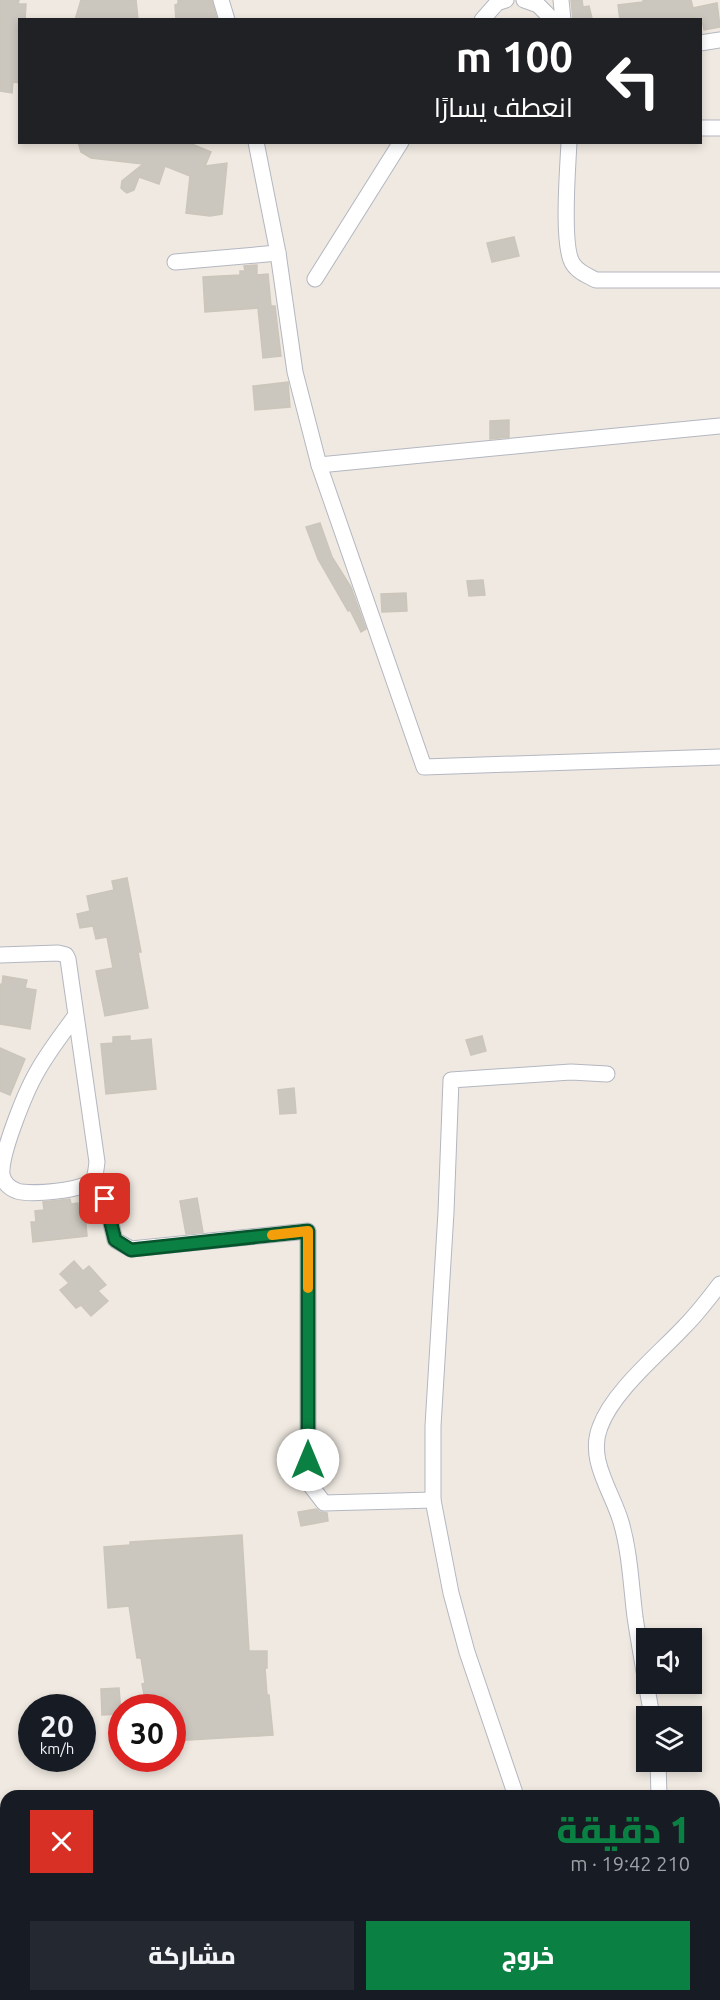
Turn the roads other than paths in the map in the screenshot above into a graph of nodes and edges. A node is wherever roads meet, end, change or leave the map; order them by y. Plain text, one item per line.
1 (222, 0) edge
2 (506, 0) edge
3 (524, 0) edge
4 (561, 0) edge
5 (226, 18) edge
6 (484, 18) edge
7 (551, 18) edge
8 (563, 18) edge
9 (720, 40) edge
10 (702, 43) edge
11 (702, 128) edge
12 (720, 128) edge
13 (256, 144) edge
14 (400, 144) edge
15 (569, 144) edge
16 (278, 254) junction
17 (175, 262) dead end
18 (315, 279) dead end
19 (720, 280) edge
20 (720, 426) edge
21 (319, 465) junction
22 (720, 758) edge
23 (0, 954) edge
24 (76, 1015) junction
25 (607, 1074) dead end
26 (105, 1199) dead end
27 (720, 1284) edge
28 (433, 1500) junction
29 (650, 1706) edge
30 (658, 1772) edge
31 (514, 1790) edge
32 (659, 1790) edge

1 - 5 street
2 - 6 street
3 - 7 street
4 - 8 street
9 - 10 street
11 - 12 street
13 - 16 street
14 - 18 street
15 - 19 street
16 - 17 street
16 - 21 street
20 - 21 street
21 - 22 street
23 - 24 street
24 - 24 street
25 - 28 street
26 - 28 street
27 - 29 street
28 - 31 street
30 - 32 street

